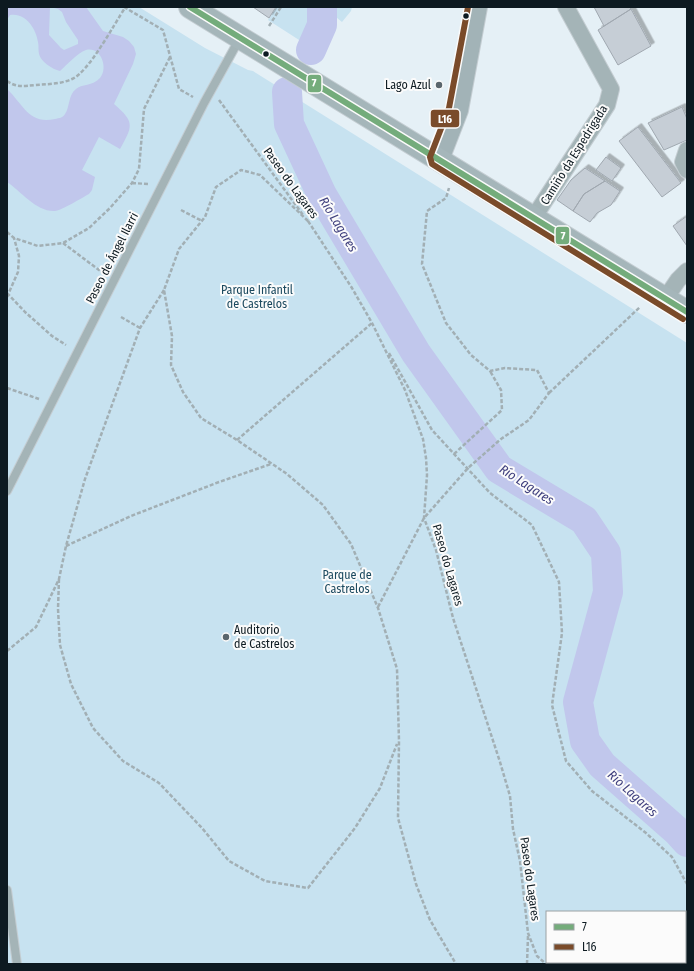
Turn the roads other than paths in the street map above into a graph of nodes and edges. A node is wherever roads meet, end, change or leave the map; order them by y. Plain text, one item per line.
1 (190, 7) edge
2 (476, 7) edge
3 (566, 7) edge
4 (241, 38) junction
5 (687, 150) edge
6 (447, 164) junction
7 (687, 170) edge
8 (534, 218) junction
9 (687, 271) edge
10 (665, 299) junction
11 (687, 312) edge
12 (7, 491) edge
13 (7, 890) edge
14 (17, 964) edge

1 - 4 main road
2 - 6 main road
3 - 8 street, Camiño da Espedrigada
4 - 6 main road
4 - 12 lane, Paseo de Ángel Ilarri
5 - 7 street
6 - 8 main road
8 - 10 main road
9 - 10 street
10 - 11 main road
13 - 14 lane

